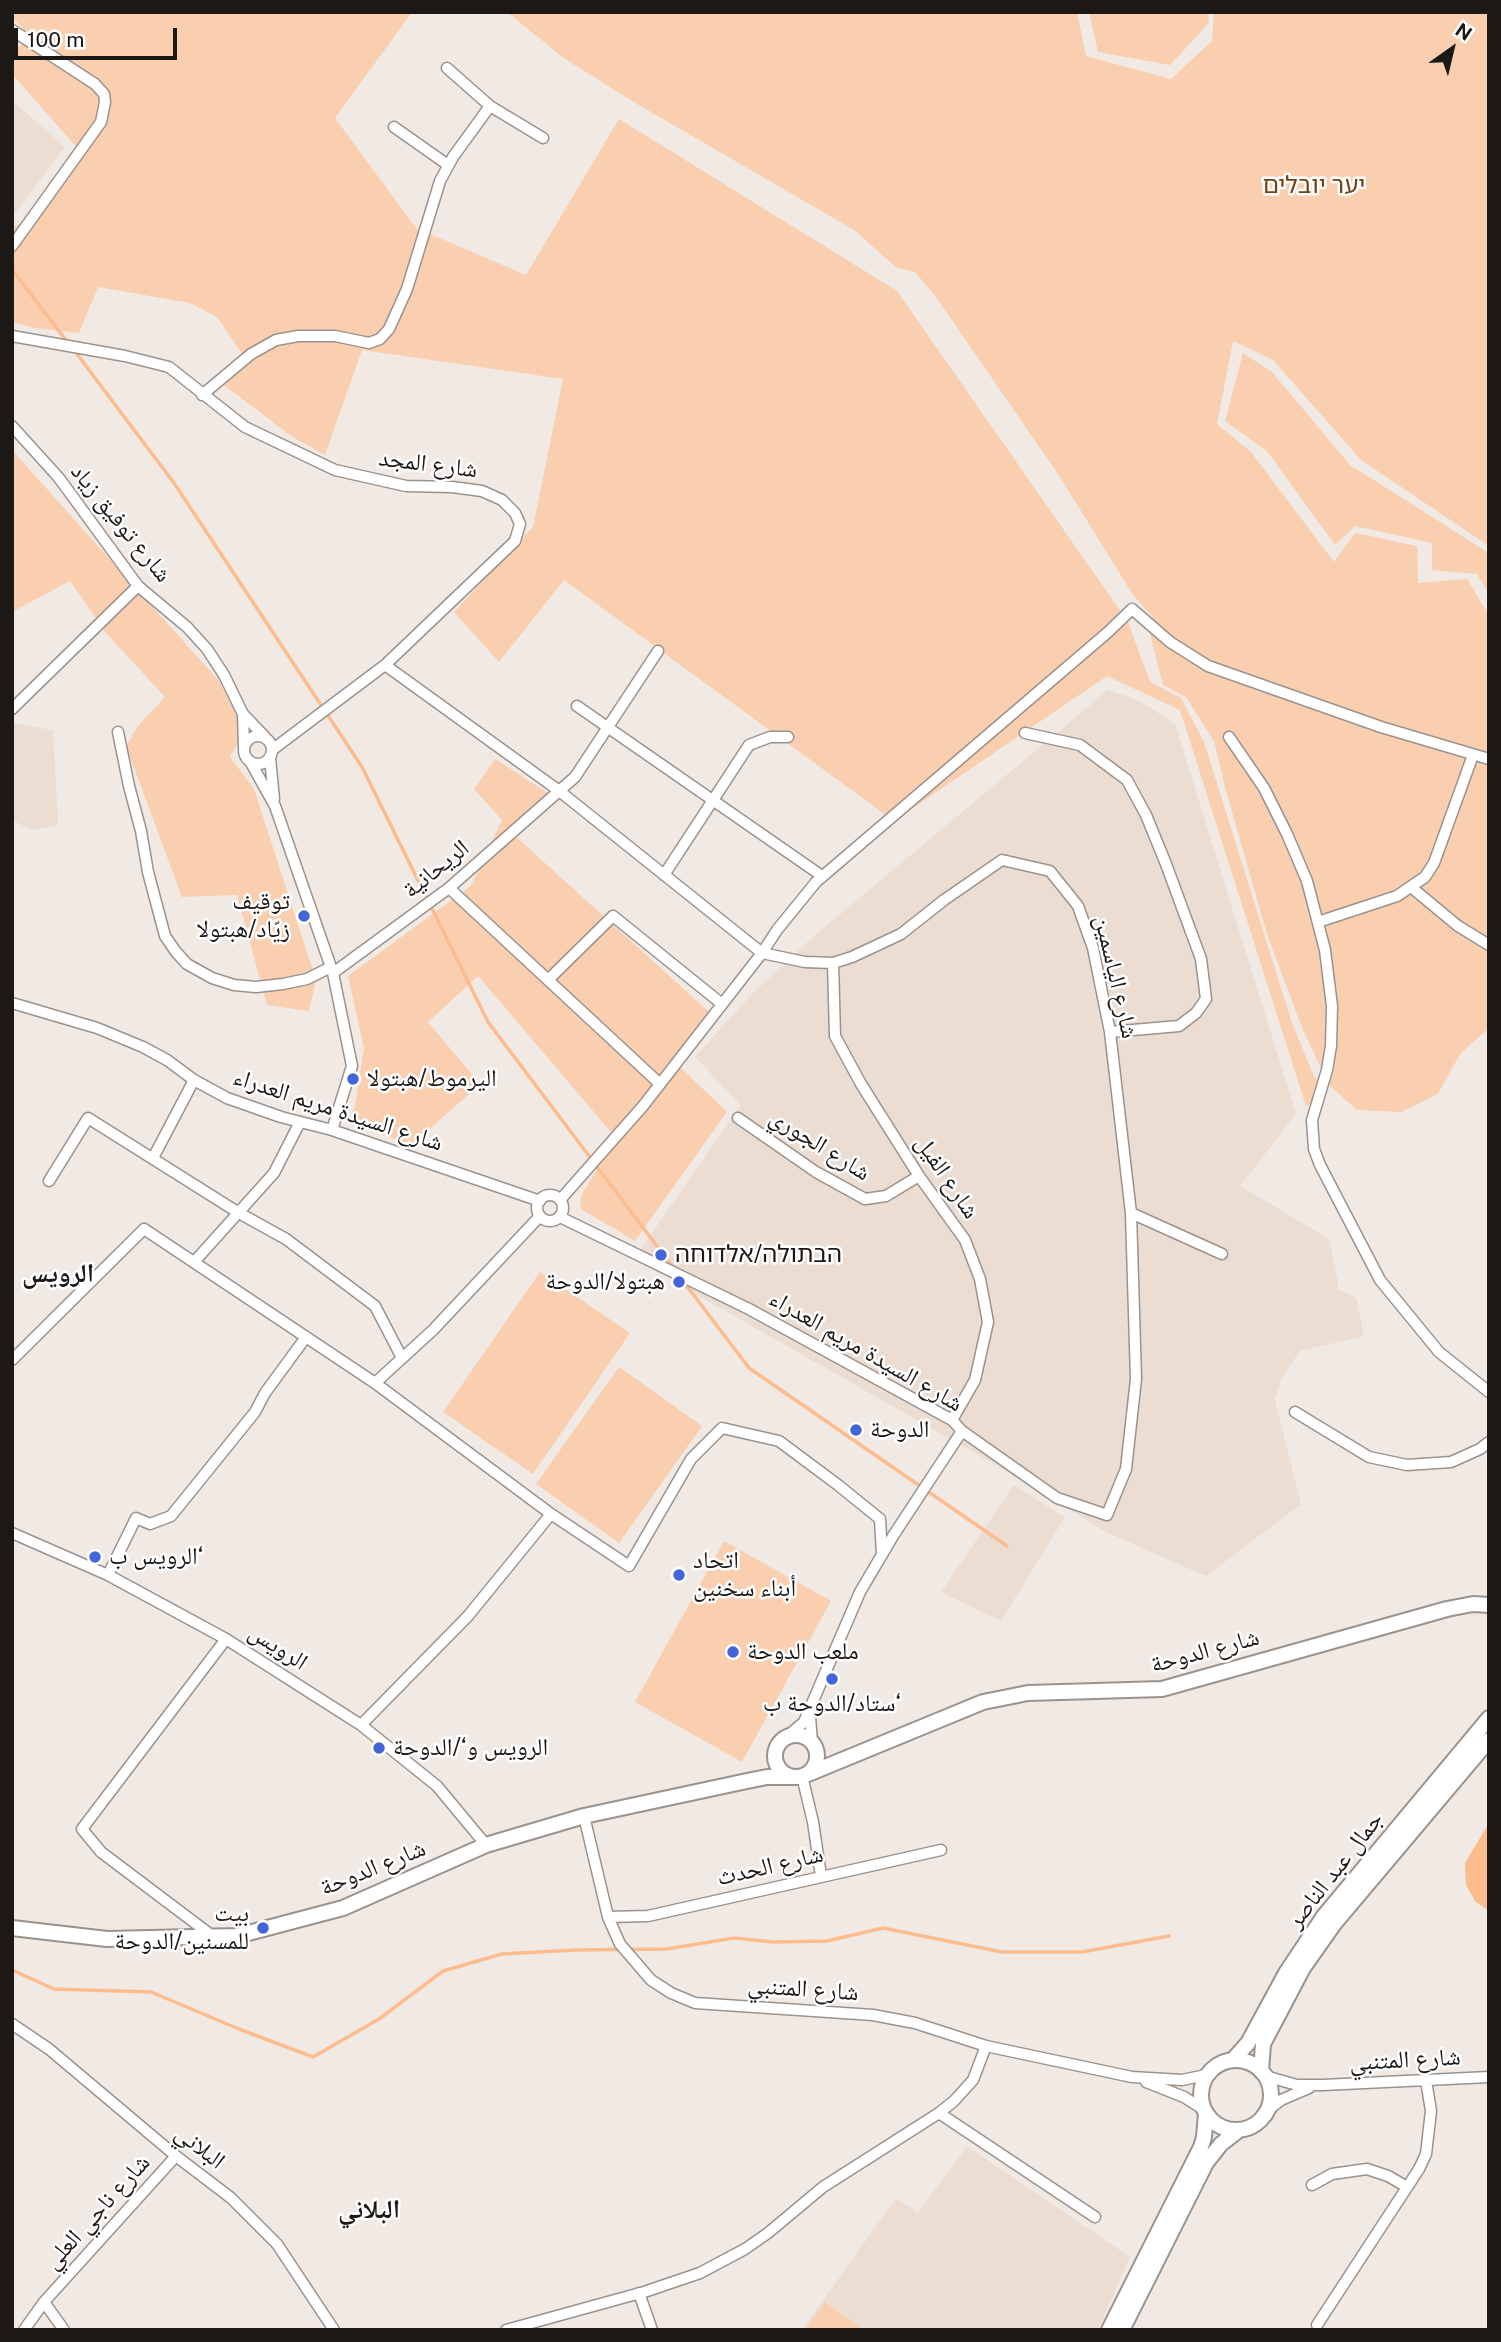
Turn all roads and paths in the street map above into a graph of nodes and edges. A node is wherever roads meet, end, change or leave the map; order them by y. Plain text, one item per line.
1 (12, 30) edge
2 (447, 68) dead end
3 (490, 106) junction
4 (394, 127) dead end
5 (543, 138) dead end
6 (448, 165) junction
7 (12, 246) edge
8 (12, 336) edge
9 (202, 395) junction
10 (12, 426) edge
11 (138, 586) junction
12 (658, 651) dead end
13 (385, 665) junction
14 (577, 706) dead end
15 (12, 709) edge
16 (243, 714) junction
17 (608, 727) junction
18 (118, 732) dead end
19 (1025, 733) dead end
20 (265, 737) junction
21 (788, 737) dead end
22 (1229, 737) dead end
23 (244, 747) junction
24 (271, 754) junction
25 (1473, 755) junction
26 (1489, 759) edge
27 (250, 761) junction
28 (558, 790) junction
29 (712, 799) junction
30 (275, 806) junction
31 (664, 875) junction
32 (822, 876) junction
33 (1411, 887) junction
34 (449, 888) junction
35 (1318, 922) junction
36 (1489, 945) edge
37 (762, 953) junction
38 (833, 963) junction
39 (332, 970) junction
40 (548, 979) junction
41 (12, 1003) edge
42 (722, 1004) junction
43 (1110, 1032) junction
44 (194, 1080) junction
45 (660, 1084) junction
46 (738, 1118) dead end
47 (300, 1122) junction
48 (332, 1130) junction
49 (153, 1157) junction
50 (919, 1177) junction
51 (48, 1181) dead end
52 (560, 1200) junction
53 (540, 1201) junction
54 (239, 1213) junction
55 (1130, 1213) junction
56 (540, 1216) junction
57 (560, 1217) junction
58 (1222, 1254) dead end
59 (194, 1262) junction
60 (306, 1337) junction
61 (402, 1358) junction
62 (12, 1360) edge
63 (375, 1383) junction
64 (1489, 1392) edge
65 (1295, 1412) dead end
66 (952, 1420) junction
67 (962, 1431) junction
68 (1489, 1442) edge
69 (551, 1514) junction
70 (12, 1533) edge
71 (882, 1554) junction
72 (108, 1575) junction
73 (1489, 1605) edge
74 (226, 1639) junction
75 (811, 1708) junction
76 (1489, 1718) edge
77 (362, 1725) junction
78 (1489, 1740) edge
79 (781, 1743) junction
80 (815, 1748) junction
81 (853, 1756) junction
82 (802, 1776) junction
83 (742, 1782) junction
84 (584, 1816) junction
85 (486, 1845) junction
86 (941, 1850) dead end
87 (821, 1876) junction
88 (608, 1917) junction
89 (12, 1928) edge
90 (211, 1935) junction
91 (12, 2024) edge
92 (986, 2046) junction
93 (1233, 2060) junction
94 (1263, 2073) junction
95 (1206, 2075) junction
96 (1132, 2077) junction
97 (1489, 2077) edge
98 (1426, 2080) junction
99 (1323, 2085) junction
100 (1268, 2110) junction
101 (1204, 2111) junction
102 (939, 2113) junction
103 (1239, 2130) junction
104 (176, 2156) junction
105 (1312, 2185) dead end
106 (1407, 2187) junction
107 (1095, 2217) dead end
108 (639, 2294) junction
109 (44, 2302) junction
110 (1317, 2325) dead end
111 (24, 2330) edge
112 (64, 2330) edge
113 (334, 2330) edge
114 (506, 2330) edge
115 (652, 2330) edge
116 (1109, 2330) edge
117 (1122, 2330) edge

1 - 7 street
2 - 3 street
3 - 5 street
3 - 6 street
4 - 6 street
6 - 9 street
8 - 9 street, شارع المجد
9 - 13 street, شارع المجد
10 - 11 street, شارع توفيق زياد
11 - 15 street
11 - 16 street, شارع توفيق زياد
12 - 17 street, الريحانية
13 - 24 street, شارع المجد
13 - 28 street
14 - 17 street
16 - 20 street
16 - 23 street
17 - 28 street, الريحانية
17 - 29 street
18 - 39 street, الريحانية
19 - 43 street
20 - 23 street
20 - 24 street
21 - 29 street
22 - 35 street
23 - 27 street
24 - 27 street
24 - 30 street
25 - 26 street
25 - 32 street
25 - 33 street
27 - 30 street
28 - 31 street
28 - 34 street, الريحانية
29 - 31 street
29 - 32 street
30 - 39 street
31 - 37 street
32 - 37 street
33 - 35 street
33 - 36 street
34 - 39 street, الريحانية
34 - 40 street
35 - 64 street
37 - 38 street, شارع الياسمين
37 - 42 street
38 - 43 street, شارع الياسمين
38 - 50 street, شارع الفيل
39 - 48 street
40 - 42 street
40 - 45 street
41 - 44 street, شارع السيدة مريم العدراء
42 - 45 street
43 - 55 street, شارع الياسمين
44 - 47 street, شارع السيدة مريم العدراء
44 - 49 street
45 - 52 street
46 - 50 street, شارع الجوري
47 - 48 street, شارع السيدة مريم العدراء
47 - 54 street
48 - 53 street, شارع السيدة مريم العدراء
49 - 51 street
49 - 54 street
50 - 66 street, شارع الفيل
52 - 53 street
52 - 57 street
53 - 56 street
54 - 59 street
54 - 61 street
55 - 58 street
55 - 67 street, شارع الياسمين
56 - 57 street
56 - 61 street
57 - 66 street, شارع السيدة مريم العدراء
59 - 60 street
59 - 62 street
60 - 63 street
60 - 72 street
61 - 63 street
63 - 69 street
65 - 68 street
66 - 67 street, شارع السيدة مريم العدراء
67 - 71 street
69 - 71 street
69 - 77 street
70 - 72 street, الرويس
71 - 75 street
72 - 74 street, الرويس
73 - 81 street, شارع الدوحة
74 - 77 street, الرويس
74 - 90 street
75 - 79 street
75 - 80 street
76 - 93 street, جمال عبد الناصر
77 - 85 street, الرويس
78 - 94 street, جمال عبد الناصر
79 - 80 street
79 - 82 street
79 - 83 street, شارع الدوحة
80 - 81 street
80 - 82 street
81 - 82 street, شارع الدوحة
82 - 83 street, شارع الدوحة
82 - 87 street
83 - 84 street, شارع الدوحة
84 - 85 street, شارع الدوحة
84 - 88 street, شارع المتنبي
85 - 90 street, شارع الدوحة
86 - 87 street, شارع الحدث
87 - 88 street, شارع الحدث
88 - 92 street, شارع المتنبي
89 - 90 street, شارع الدوحة
91 - 104 street, البلاني
92 - 96 street, شارع المتنبي
92 - 102 street
93 - 94 street
93 - 95 street
94 - 99 street
94 - 100 street
95 - 96 street
95 - 101 street
96 - 101 street
97 - 98 street, شارع المتنبي
98 - 99 street, شارع المتنبي
98 - 106 street
99 - 100 street
100 - 103 street
101 - 103 street
101 - 116 street
102 - 107 street
102 - 108 street
103 - 117 street
104 - 109 street, شارع ناجي العلي
104 - 113 street, البلاني
105 - 106 street
106 - 110 street
108 - 114 street
108 - 115 street
109 - 111 street, شارع ناجي العلي
109 - 112 street

